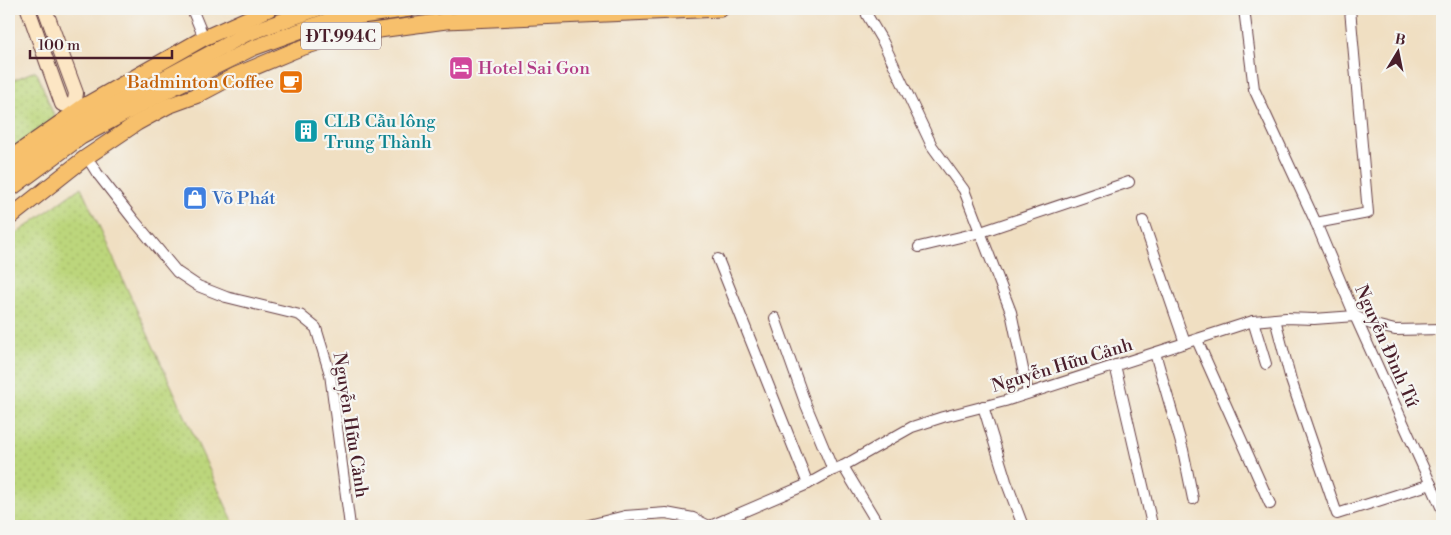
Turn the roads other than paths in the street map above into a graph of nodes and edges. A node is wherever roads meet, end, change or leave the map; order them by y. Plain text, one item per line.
1 (28, 9) edge
2 (45, 9) edge
3 (192, 9) edge
4 (270, 9) edge
5 (316, 9) edge
6 (410, 9) edge
7 (721, 9) edge
8 (866, 9) edge
9 (1244, 9) edge
10 (1350, 9) edge
11 (297, 32) junction
12 (204, 38) junction
13 (304, 47) junction
14 (77, 120) junction
15 (87, 157) junction
16 (9, 159) edge
17 (9, 175) edge
18 (1129, 182) dead end
19 (9, 190) edge
20 (9, 218) edge
21 (1143, 221) dead end
22 (1316, 223) junction
23 (981, 232) junction
24 (919, 247) dead end
25 (718, 259) dead end
26 (1355, 316) junction
27 (775, 318) dead end
28 (1275, 319) junction
29 (1253, 321) junction
30 (1442, 329) edge
31 (1197, 340) junction
32 (1185, 344) junction
33 (1155, 353) junction
34 (1266, 364) dead end
35 (1115, 365) junction
36 (1028, 393) junction
37 (983, 406) junction
38 (838, 468) junction
39 (808, 484) junction
40 (1431, 484) junction
41 (1194, 499) dead end
42 (1270, 504) dead end
43 (1442, 509) edge
44 (1151, 520) dead end
45 (694, 522) edge
46 (350, 526) edge
47 (585, 526) edge
48 (709, 526) edge
49 (878, 526) edge
50 (1023, 526) edge

1 - 14 main road
2 - 14 main road
3 - 12 street
4 - 12 main road, ĐT.994C
5 - 14 main road, ĐT.994C
6 - 11 main road, ĐT.994C
7 - 13 main road, ĐT.994C
8 - 23 street
9 - 22 street, Nguyễn Đình Tứ
10 - 22 street
11 - 13 main road
11 - 14 main road, ĐT.994C
12 - 14 main road, ĐT.994C
13 - 15 main road, ĐT.994C
14 - 15 main road
14 - 16 main road, ĐT.994C
14 - 17 main road, ĐT.994C
14 - 19 main road, ĐT.994C
15 - 20 main road, ĐT.994C
15 - 46 street, Nguyễn Hữu Cảnh
18 - 23 street
21 - 32 street
22 - 26 street, Nguyễn Đình Tứ
23 - 24 street
23 - 36 street
25 - 39 street
26 - 28 street, Nguyễn Hữu Cảnh
26 - 30 street, Nguyễn Hữu Cảnh
26 - 40 street, Nguyễn Đình Tứ
27 - 38 street
28 - 29 street, Nguyễn Hữu Cảnh
28 - 40 street
29 - 31 street, Nguyễn Hữu Cảnh
29 - 34 street
31 - 32 street, Nguyễn Hữu Cảnh
31 - 42 street
32 - 33 street, Nguyễn Hữu Cảnh
33 - 35 street, Nguyễn Hữu Cảnh
33 - 41 street
35 - 36 street, Nguyễn Hữu Cảnh
35 - 44 street
36 - 37 street, Nguyễn Hữu Cảnh
37 - 38 street, Nguyễn Hữu Cảnh
37 - 50 street
38 - 39 street, Nguyễn Hữu Cảnh
38 - 49 street
39 - 48 street, Nguyễn Hữu Cảnh
40 - 43 street, Nguyễn Đình Tứ
45 - 47 street, Nguyễn Hữu Cảnh
45 - 48 street, Nguyễn Hữu Cảnh

